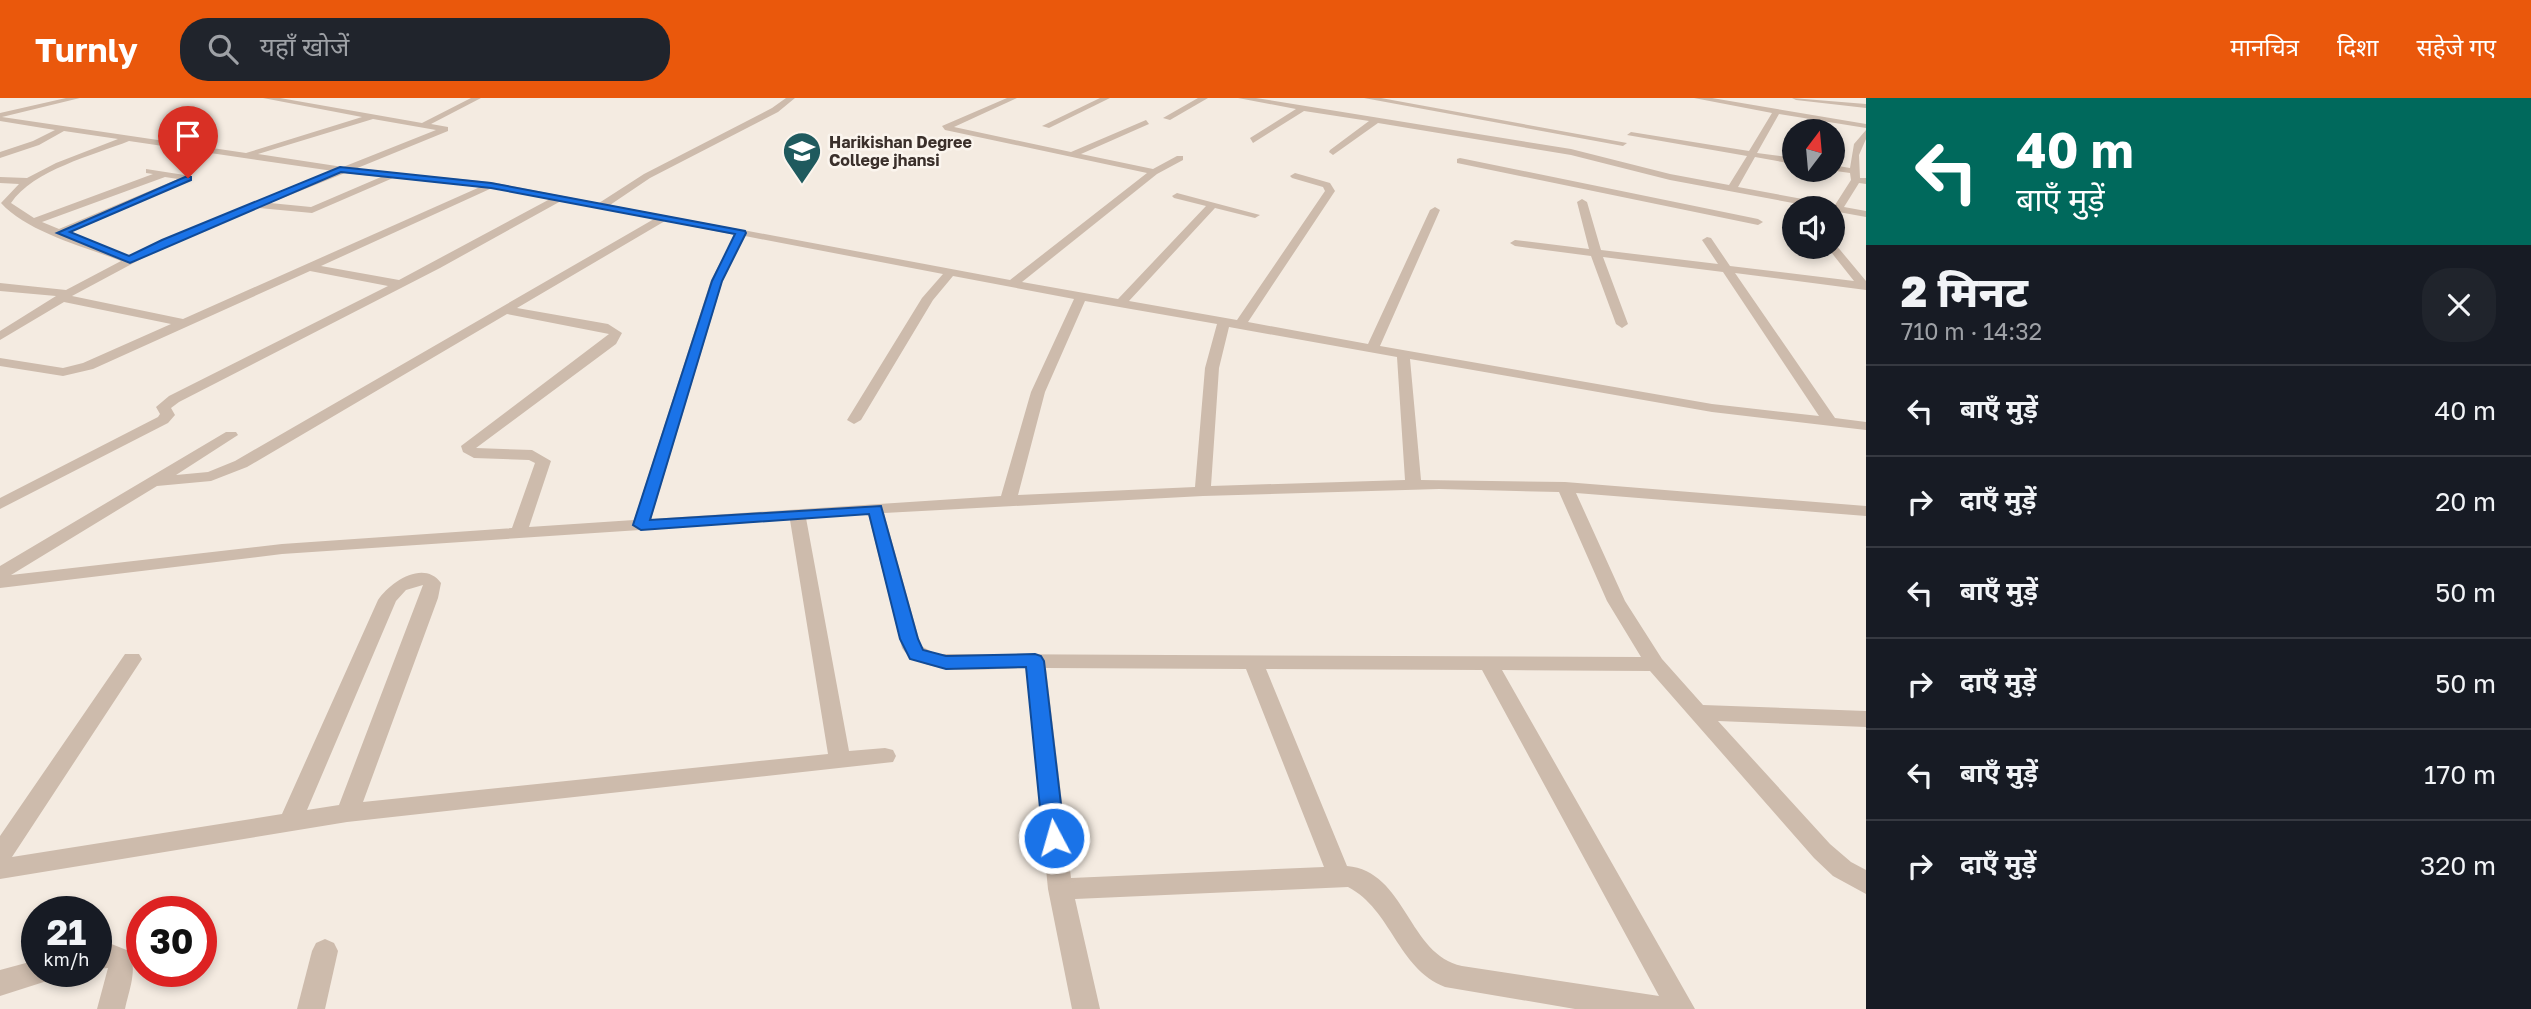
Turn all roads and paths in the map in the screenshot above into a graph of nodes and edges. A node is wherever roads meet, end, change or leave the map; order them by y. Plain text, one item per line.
1 (76, 98) edge
2 (267, 98) edge
3 (477, 98) edge
4 (791, 98) edge
5 (1013, 98) edge
6 (1106, 98) edge
7 (1204, 98) edge
8 (1242, 98) edge
9 (1368, 98) edge
10 (1698, 98) edge
11 (1796, 98) edge
12 (1866, 106) edge
13 (1303, 108) junction
14 (1777, 111) junction
15 (374, 116) junction
16 (0, 117) edge
17 (1167, 118) dead end
18 (1376, 120) junction
19 (1146, 122) dead end
20 (425, 124) junction
21 (1641, 125) dead end
22 (1046, 126) dead end
23 (1866, 126) edge
24 (60, 130) junction
25 (1866, 133) edge
26 (1631, 135) junction
27 (126, 139) junction
28 (1253, 140) dead end
29 (1623, 143) junction
30 (1333, 152) dead end
31 (1751, 154) junction
32 (0, 155) edge
33 (1072, 155) junction
34 (243, 156) junction
35 (1180, 158) dead end
36 (1782, 159) edge
37 (1606, 160) junction
38 (1460, 161) dead end
39 (1637, 169) junction
40 (340, 170) junction
41 (149, 171) dead end
42 (1154, 172) junction
43 (163, 174) junction
44 (393, 175) junction
45 (1295, 176) dead end
46 (1628, 176) dead end
47 (1859, 177) edge
48 (0, 180) edge
49 (28, 181) junction
50 (1619, 184) dead end
51 (491, 185) junction
52 (1732, 189) junction
53 (1610, 192) junction
54 (1177, 196) dead end
55 (1845, 197) edge
56 (559, 198) junction
57 (1782, 199) edge
58 (1582, 202) dead end
59 (257, 205) junction
60 (1213, 205) junction
61 (601, 206) junction
62 (1435, 210) dead end
63 (1845, 210) edge
64 (1866, 214) edge
65 (1255, 215) dead end
66 (663, 218) junction
67 (34, 221) junction
68 (1758, 222) dead end
69 (62, 233) junction
70 (741, 233) junction
71 (1707, 240) dead end
72 (1515, 243) dead end
73 (1595, 253) junction
74 (1842, 259) edge
75 (130, 260) junction
76 (308, 267) junction
77 (1726, 269) junction
78 (950, 272) junction
79 (399, 284) junction
80 (1012, 284) junction
81 (1865, 285) edge
82 (0, 287) edge
83 (65, 296) junction
84 (1081, 297) junction
85 (1120, 304) junction
86 (506, 310) junction
87 (1224, 322) junction
88 (184, 323) junction
89 (1622, 324) dead end
90 (1240, 325) junction
91 (0, 336) edge
92 (1372, 349) junction
93 (1404, 354) junction
94 (0, 362) edge
95 (854, 420) dead end
96 (1830, 421) junction
97 (1866, 426) edge
98 (231, 435) dead end
99 (154, 482) junction
100 (1413, 484) junction
101 (1565, 487) junction
102 (1203, 491) junction
103 (1008, 501) junction
104 (0, 504) edge
105 (875, 509) junction
106 (1866, 512) edge
107 (797, 514) junction
108 (641, 525) junction
109 (518, 534) junction
110 (0, 574) edge
111 (0, 582) edge
112 (132, 659) dead end
113 (1035, 661) junction
114 (1253, 662) junction
115 (1488, 663) junction
116 (1655, 664) junction
117 (1698, 712) junction
118 (1866, 719) edge
119 (885, 756) dead end
120 (840, 761) junction
121 (347, 813) junction
122 (290, 822) junction
123 (0, 855) edge
124 (0, 869) edge
125 (1339, 875) junction
126 (1866, 884) edge
127 (1059, 889) junction
128 (325, 951) dead end
129 (112, 956) edge
130 (21, 977) edge
131 (0, 983) edge
132 (111, 1009) edge
133 (311, 1009) edge
134 (1086, 1009) edge
135 (1660, 1009) edge
136 (1681, 1009) edge

1 - 16 street
2 - 15 street
3 - 20 street
4 - 61 street
5 - 33 street
6 - 22 street
7 - 17 street
8 - 13 street
9 - 29 street
10 - 14 street
11 - 12 street
13 - 18 street
13 - 28 street
14 - 23 street
14 - 31 street
15 - 20 street
15 - 34 street
16 - 24 street
18 - 30 street
18 - 37 street
19 - 33 street
20 - 40 street
21 - 26 street
24 - 27 street
24 - 32 street
25 - 47 street
26 - 29 street
26 - 31 street
27 - 34 street
27 - 49 street
29 - 37 street
31 - 36 street
31 - 52 street
33 - 42 street
34 - 40 street
35 - 42 street
37 - 39 street
38 - 53 street
39 - 46 street
39 - 52 street
40 - 44 street
40 - 59 street
41 - 43 street
42 - 80 street
43 - 67 street
43 - 69 street
44 - 51 street
44 - 59 street
45 - 90 street
47 - 55 street
48 - 49 street
49 - 67 street
50 - 53 street
51 - 56 street
51 - 76 street
52 - 57 street
53 - 68 street
54 - 60 street
56 - 61 street
56 - 79 street
58 - 73 street
59 - 75 street
60 - 65 street
60 - 85 street
61 - 66 street
62 - 92 street
63 - 64 street
66 - 70 street
66 - 86 street
67 - 69 street
69 - 75 street
70 - 78 street
70 - 108 street
71 - 77 street
72 - 73 street
73 - 77 street
73 - 89 street
74 - 81 street
75 - 83 street
76 - 79 street
76 - 88 street
77 - 81 street
77 - 96 street
78 - 80 street
78 - 95 street
79 - 104 street
80 - 84 street
82 - 83 street
83 - 88 street
83 - 91 street
84 - 85 street
84 - 103 street
85 - 87 street
86 - 99 street
86 - 109 street
87 - 90 street
87 - 102 street
88 - 94 street
90 - 92 street
92 - 93 street
93 - 96 street
93 - 100 street
96 - 97 street
98 - 99 street
99 - 110 street
100 - 101 street
100 - 102 street
101 - 106 street
101 - 116 street
102 - 103 street
103 - 105 street
105 - 107 street
105 - 113 street
107 - 108 street
107 - 120 street
108 - 109 street
109 - 111 street
112 - 123 street
113 - 114 street
113 - 127 street
114 - 115 street
114 - 125 street
115 - 116 street
115 - 136 street
116 - 117 street
117 - 118 street
117 - 126 street
119 - 120 street
120 - 121 street
121 - 122 street
121 - 122 street
122 - 124 street
125 - 127 street
125 - 135 street
127 - 134 street
128 - 133 street
129 - 132 street
130 - 131 street

